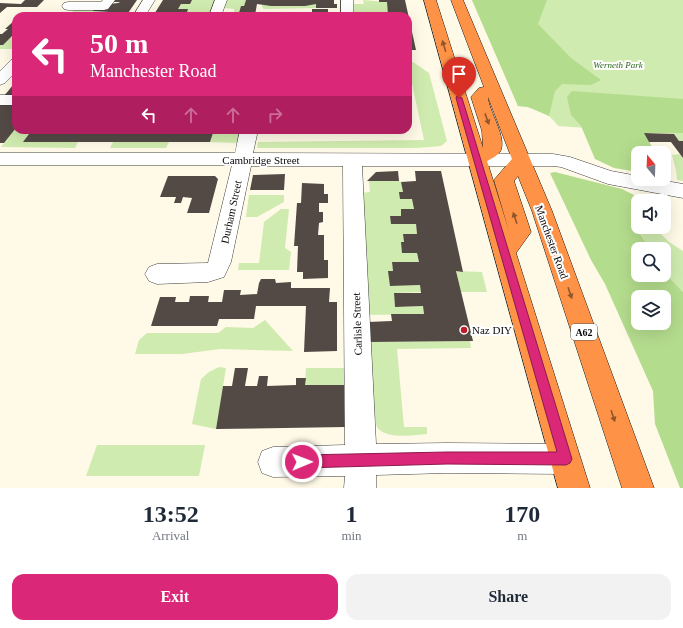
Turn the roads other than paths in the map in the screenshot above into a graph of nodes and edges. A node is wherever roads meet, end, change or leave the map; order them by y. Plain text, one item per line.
1 (109, 0) edge
2 (149, 0) edge
3 (221, 0) edge
4 (347, 0) edge
5 (430, 0) edge
6 (457, 0) edge
7 (70, 3) edge
8 (62, 12) edge
9 (142, 12) edge
10 (216, 12) edge
11 (348, 12) edge
12 (12, 58) edge
13 (0, 80) edge
14 (490, 86) junction
15 (0, 100) edge
16 (12, 100) edge
17 (248, 134) edge
18 (0, 159) edge
19 (242, 160) junction
20 (352, 160) junction
21 (476, 160) junction
22 (521, 160) junction
23 (683, 191) edge
24 (649, 193) edge
25 (505, 251) junction
26 (157, 274) dead end
27 (566, 459) junction
28 (273, 462) dead end
29 (360, 474) edge
30 (574, 488) edge
31 (638, 488) edge

1 - 7 street
2 - 9 street
3 - 10 street
4 - 11 street
21 -> 5 highway
6 - 14 highway, Manchester Road / A62
7 - 8 street
12 - 13 street
14 -> 21 highway
14 - 22 highway, Manchester Road / A62
15 - 16 street
17 - 19 street, Durham Street
18 - 19 street, Cambridge Street
19 - 20 street, Cambridge Street
19 - 26 street, Durham Street
20 - 21 street, Cambridge Street
20 - 29 street, Carlisle Street
21 - 22 street, Cambridge Street
21 - 25 highway
22 - 24 street, Cambridge Street
25 -> 22 highway
22 -> 31 highway, Manchester Road / A62
23 - 24 street, Cambridge Street
25 - 27 highway
27 - 29 street
27 - 30 highway
28 - 29 street

